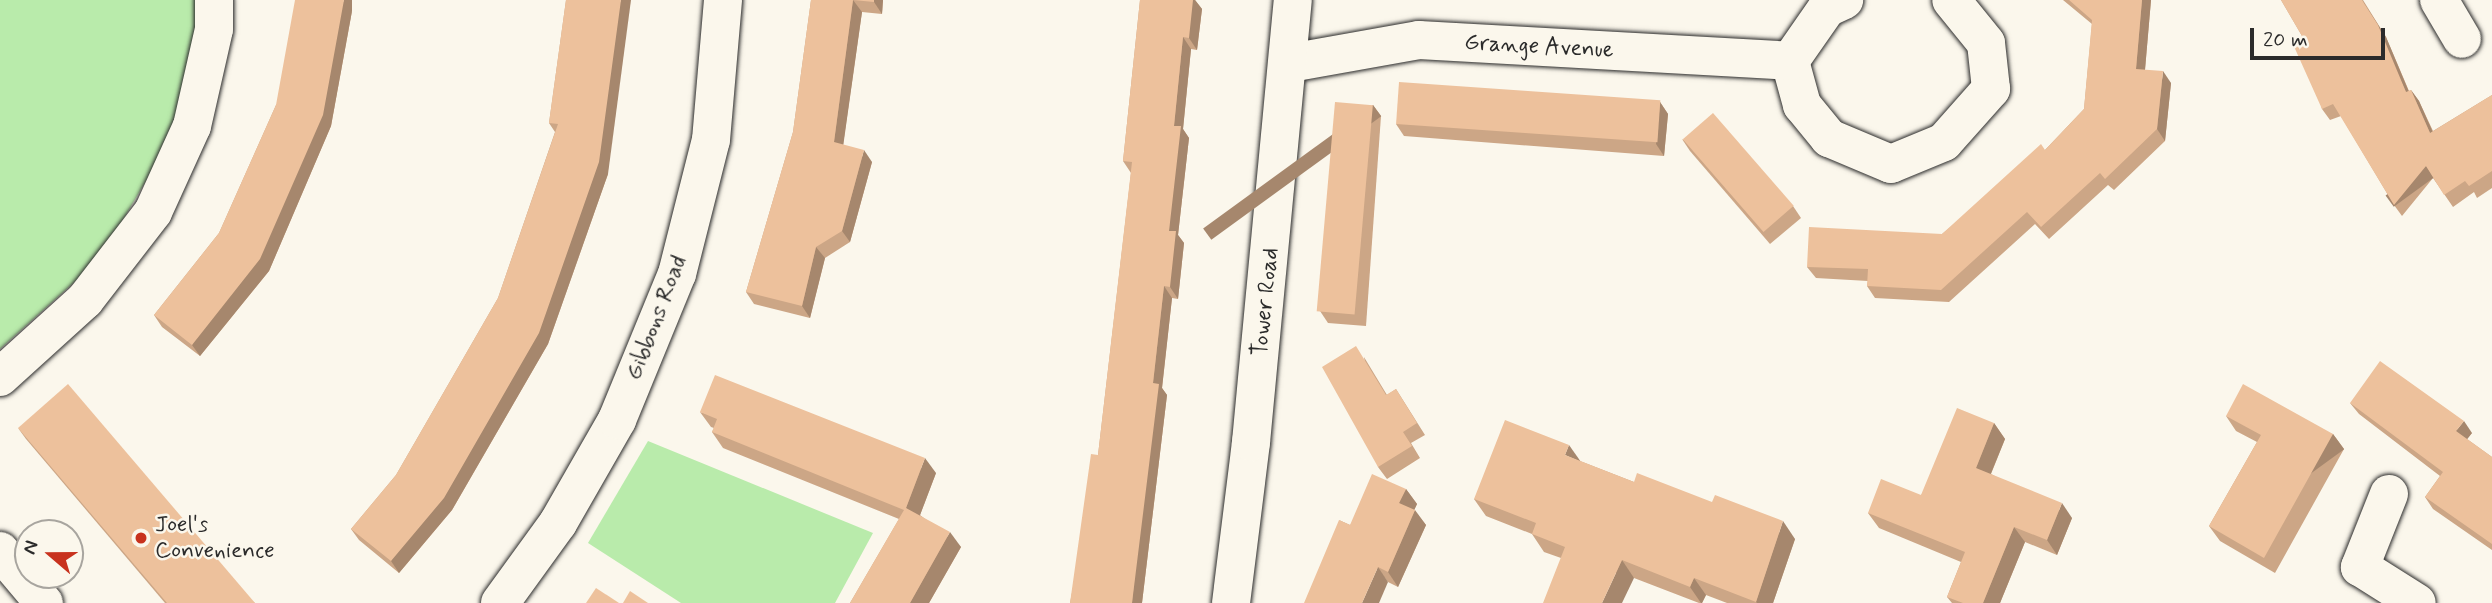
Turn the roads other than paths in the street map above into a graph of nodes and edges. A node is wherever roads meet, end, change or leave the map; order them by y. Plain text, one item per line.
1 (214, 0) edge
2 (723, 0) edge
3 (1293, 0) edge
4 (1844, 0) edge
5 (1951, 0) edge
6 (2439, 0) edge
7 (2462, 39) dead end
8 (1790, 61) junction
9 (1290, 63) junction
10 (0, 377) edge
11 (2389, 494) dead end
12 (0, 551) edge
13 (44, 603) edge
14 (500, 603) edge
15 (1231, 603) edge
16 (2417, 603) edge

1 - 10 street
2 - 14 street, Gibbons Road
3 - 9 street, Tower Road
4 - 8 street
5 - 8 street
6 - 7 street
8 - 9 street, Grange Avenue
9 - 15 street, Tower Road
11 - 16 street
12 - 13 street

